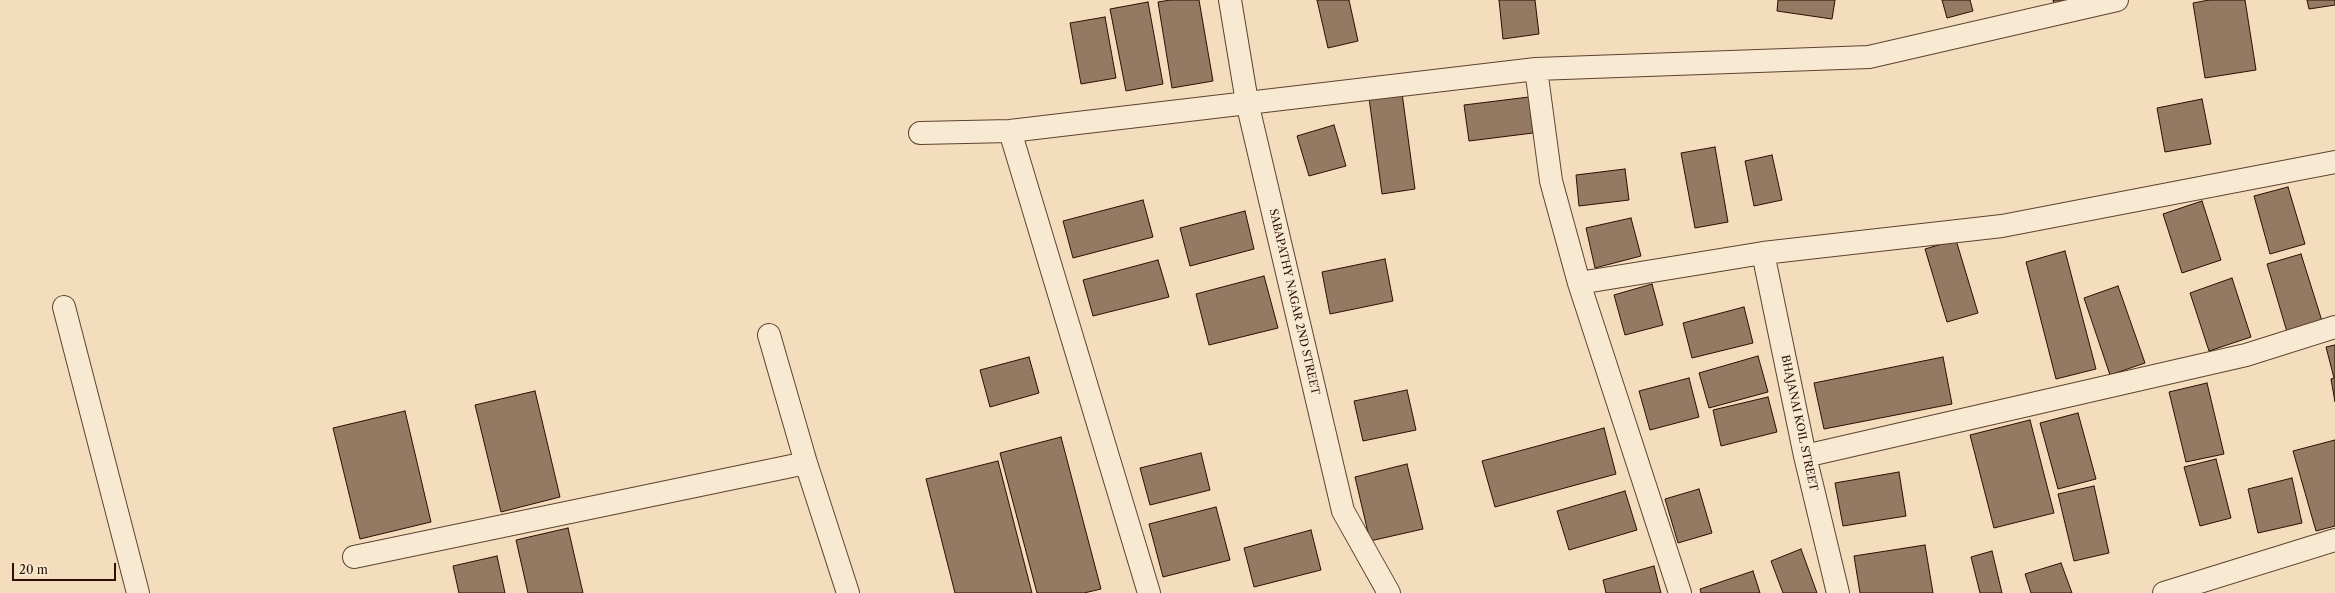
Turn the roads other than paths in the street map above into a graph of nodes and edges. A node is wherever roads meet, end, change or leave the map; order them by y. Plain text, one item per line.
1 (1230, 0) edge
2 (2117, 0) edge
3 (1536, 69) junction
4 (1247, 102) junction
5 (1010, 131) junction
6 (920, 134) dead end
7 (2335, 162) edge
8 (1763, 253) junction
9 (1579, 283) junction
10 (64, 307) dead end
11 (2335, 327) edge
12 (769, 335) dead end
13 (1805, 456) junction
14 (806, 463) junction
15 (2335, 540) edge
16 (354, 557) dead end
17 (138, 593) edge
18 (848, 593) edge
19 (1149, 593) edge
20 (1389, 593) edge
21 (1680, 593) edge
22 (1838, 593) edge
23 (2164, 593) edge

1 - 4 street, SABAPATHY NAGAR 2ND STREET
2 - 3 street
3 - 4 street
3 - 9 street
4 - 5 street
4 - 20 street, SABAPATHY NAGAR 2ND STREET
5 - 6 street
5 - 19 street
7 - 8 street
8 - 9 street
8 - 13 street, BHAJANAI KOIL STREET
9 - 21 street
10 - 17 street
11 - 13 street
12 - 14 street
13 - 22 street, BHAJANAI KOIL STREET
14 - 16 street
14 - 18 street
15 - 23 street

